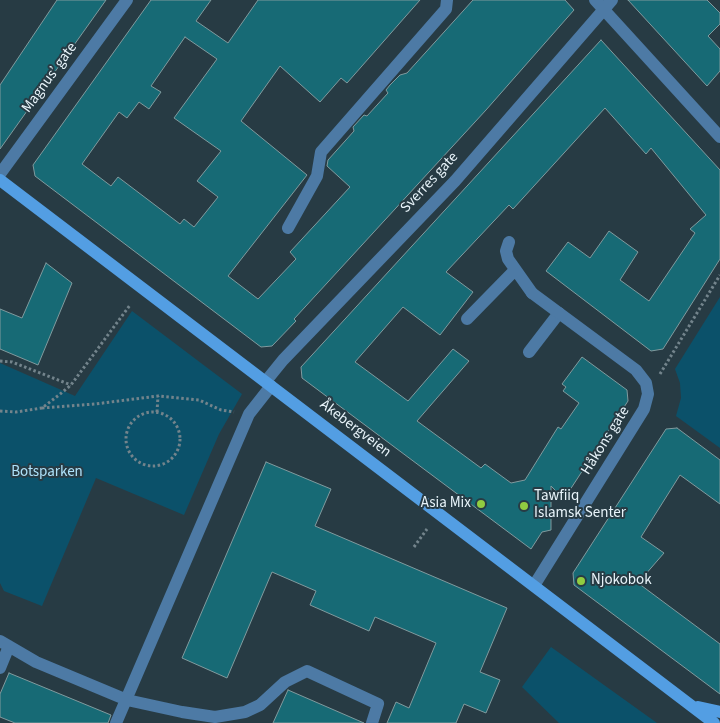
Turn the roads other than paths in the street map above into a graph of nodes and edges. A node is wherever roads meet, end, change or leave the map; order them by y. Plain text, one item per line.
1 (127, 0) edge
2 (447, 0) edge
3 (603, 3) edge
4 (720, 137) edge
5 (0, 174) edge
6 (0, 180) edge
7 (288, 228) dead end
8 (509, 242) dead end
9 (516, 270) junction
10 (558, 313) junction
11 (467, 320) dead end
12 (529, 352) dead end
13 (269, 384) junction
14 (534, 584) junction
15 (4, 644) edge
16 (0, 668) edge
17 (127, 700) junction
18 (691, 705) junction
19 (720, 712) edge
20 (116, 723) edge
21 (372, 723) edge
22 (714, 723) edge

1 - 5 street, Magnus’ gate
2 - 7 street
3 - 4 street
3 - 13 street, Sverres gate
6 - 13 street, Åkebergveien
8 - 9 street
9 - 10 street
9 - 11 street
10 - 12 street
10 - 14 street, Håkons gate
13 - 14 street, Åkebergveien
13 - 17 street, Sverres gate
14 - 18 street, Åkebergveien
15 - 16 street
15 - 17 street
17 - 20 street, Sverres gate
17 - 21 street
18 - 19 street, Åkebergveien
18 - 22 street, Åkebergveien

